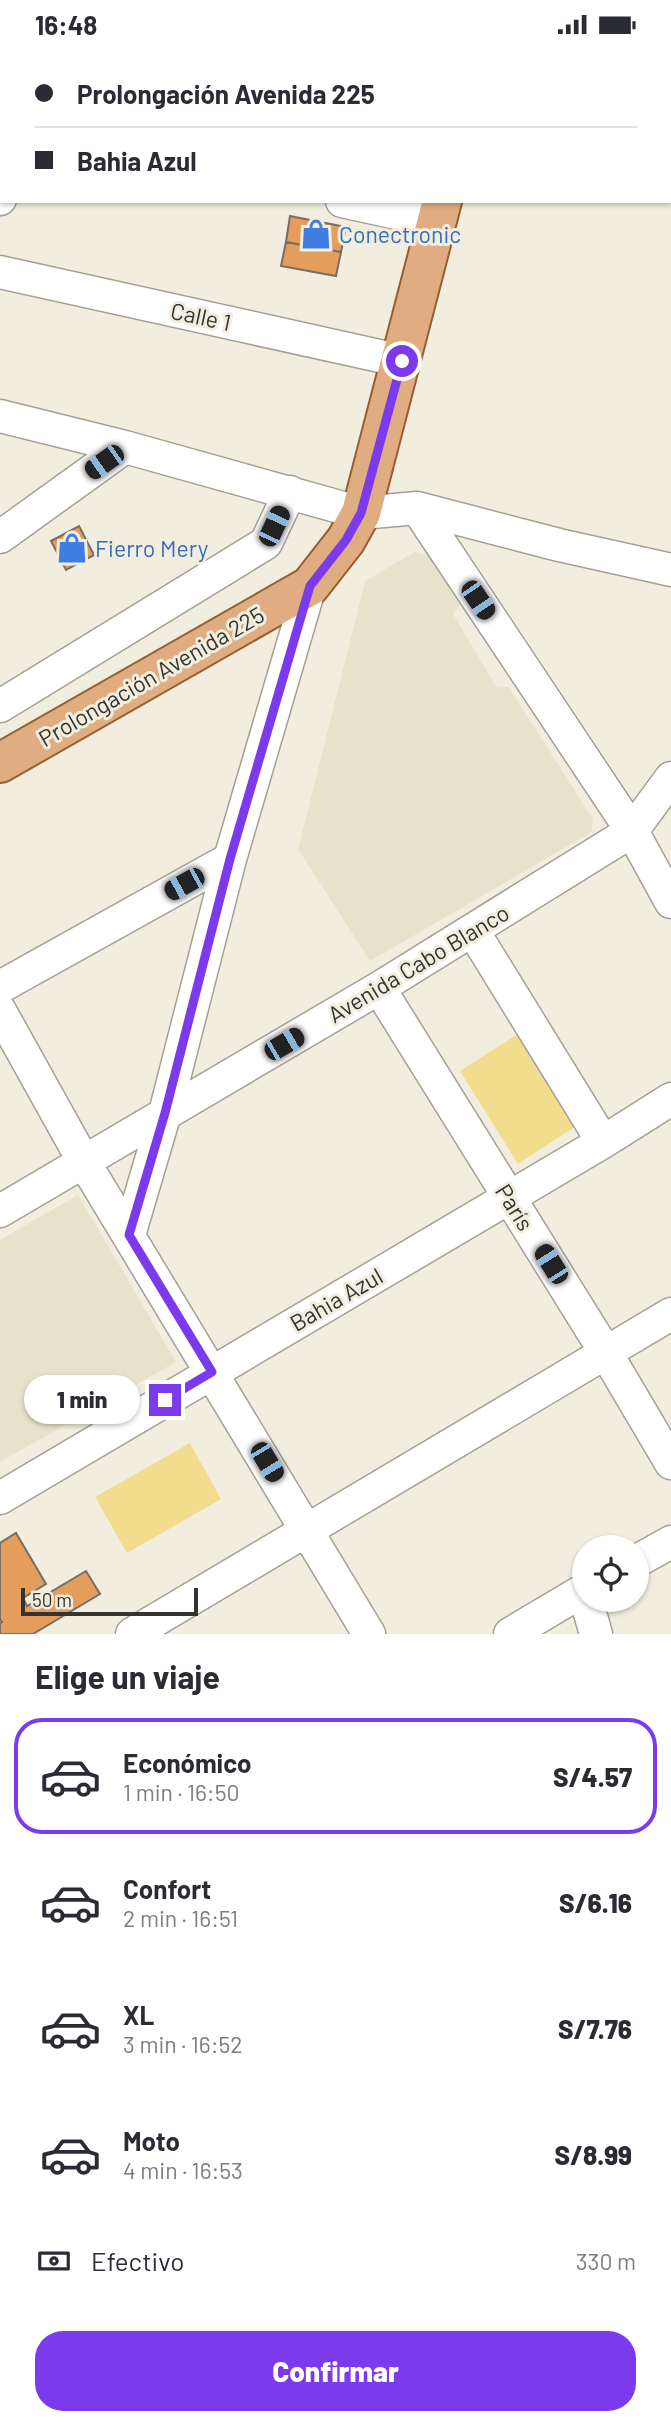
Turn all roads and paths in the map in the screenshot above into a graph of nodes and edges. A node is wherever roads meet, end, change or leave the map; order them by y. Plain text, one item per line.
1 (360, 203) edge
2 (440, 212) edge
3 (0, 272) edge
4 (402, 361) junction
5 (0, 416) edge
6 (125, 447) junction
7 (290, 492) junction
8 (416, 508) junction
9 (361, 513) junction
10 (0, 537) edge
11 (671, 570) edge
12 (310, 586) junction
13 (0, 706) edge
14 (0, 763) edge
15 (671, 778) edge
16 (632, 831) junction
17 (230, 859) junction
18 (671, 902) edge
19 (473, 931) junction
20 (0, 987) edge
21 (379, 988) junction
22 (0, 1011) edge
23 (671, 1099) edge
24 (165, 1113) junction
25 (603, 1142) junction
26 (85, 1162) junction
27 (509, 1197) junction
28 (0, 1211) edge
29 (129, 1235) junction
30 (671, 1314) edge
31 (606, 1353) junction
32 (212, 1372) junction
33 (671, 1463) edge
34 (0, 1498) edge
35 (307, 1530) junction
36 (671, 1542) edge
37 (649, 1554) edge
38 (572, 1600) edge
39 (589, 1612) edge
40 (132, 1634) edge
41 (369, 1634) edge
42 (510, 1634) edge
43 (596, 1634) edge

1 - 2 street
2 - 4 main road, Prolongación Avenida 225
3 - 4 street, Calle 1
4 - 9 main road, Prolongación Avenida 225
5 - 6 street
6 - 7 street
6 - 10 street
7 - 9 street
7 - 13 street
8 - 9 street
8 - 11 street
8 - 16 street
9 - 12 main road, Prolongación Avenida 225
12 - 14 main road, Prolongación Avenida 225
12 - 17 street
15 - 16 street, Avenida Cabo Blanco
16 - 18 street
16 - 19 street, Avenida Cabo Blanco
17 - 20 street
17 - 24 street
19 - 21 street, Avenida Cabo Blanco
19 - 25 street
21 - 24 street, Avenida Cabo Blanco
21 - 27 street, París
22 - 26 street
23 - 25 street, Bahia Azul
24 - 26 street, Avenida Cabo Blanco
24 - 29 street
25 - 27 street, Bahia Azul
26 - 28 street, Avenida Cabo Blanco
26 - 29 street
27 - 31 street, París
27 - 32 street, Bahia Azul
29 - 32 street
30 - 31 street
31 - 33 street, París
31 - 35 street
32 - 34 street, Bahia Azul
32 - 35 street
35 - 40 street
35 - 41 street
36 - 37 street
38 - 42 street
39 - 43 street

